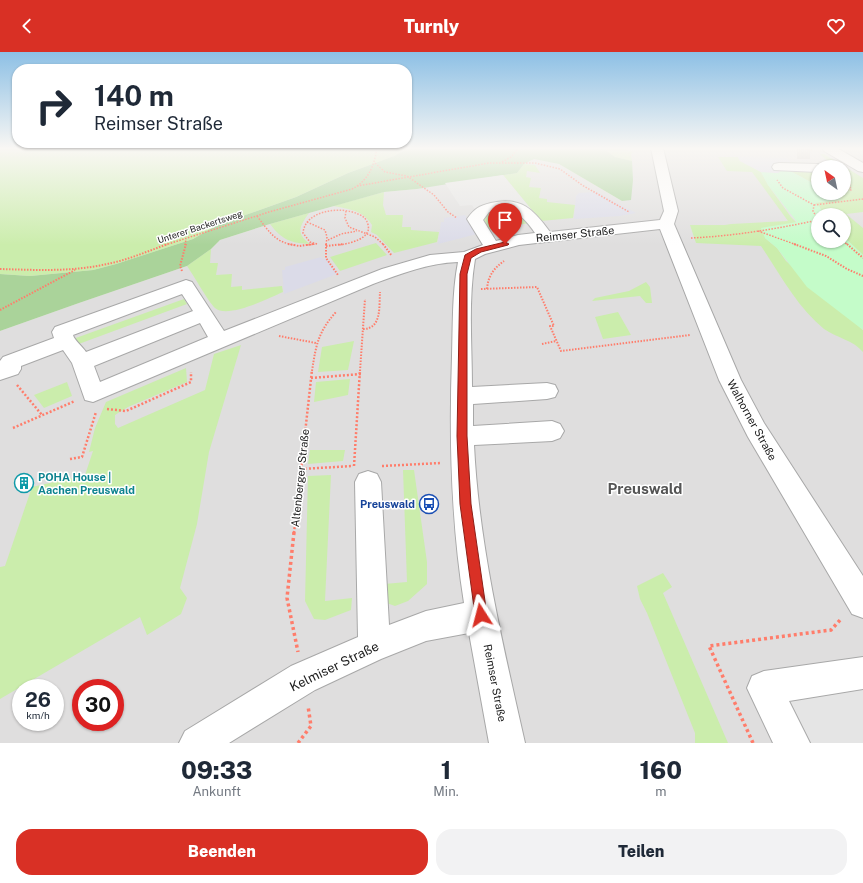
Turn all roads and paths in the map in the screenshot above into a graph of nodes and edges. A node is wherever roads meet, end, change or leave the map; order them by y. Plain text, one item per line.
1 (363, 180) edge
2 (386, 180) edge
3 (413, 180) edge
4 (575, 180) edge
5 (664, 180) edge
6 (777, 180) edge
7 (357, 186) junction
8 (863, 199) edge
9 (814, 205) junction
10 (814, 208) edge
11 (346, 211) junction
12 (633, 215) dead end
13 (257, 216) junction
14 (454, 217) dead end
15 (811, 221) edge
16 (307, 222) junction
17 (666, 224) junction
18 (359, 231) junction
19 (756, 231) junction
20 (366, 233) junction
21 (546, 237) junction
22 (691, 238) dead end
23 (186, 239) junction
24 (328, 240) junction
25 (326, 246) junction
26 (492, 247) junction
27 (851, 248) edge
28 (467, 257) junction
29 (863, 258) edge
30 (180, 266) dead end
31 (403, 268) junction
32 (77, 269) junction
33 (0, 270) edge
34 (863, 276) edge
35 (358, 284) junction
36 (463, 290) junction
37 (379, 299) dead end
38 (0, 310) edge
39 (204, 314) junction
40 (249, 328) junction
41 (363, 329) junction
42 (220, 340) junction
43 (556, 341) junction
44 (65, 342) junction
45 (694, 342) dead end
46 (316, 343) junction
47 (542, 344) dead end
48 (189, 353) junction
49 (82, 362) junction
50 (5, 370) edge
51 (361, 374) junction
52 (311, 378) junction
53 (547, 391) dead end
54 (462, 396) junction
55 (96, 400) junction
56 (106, 408) dead end
57 (42, 415) junction
58 (13, 428) dead end
59 (552, 431) dead end
60 (463, 449) junction
61 (70, 459) dead end
62 (336, 467) dead end
63 (301, 469) junction
64 (369, 471) junction
65 (863, 603) edge
66 (840, 614) dead end
67 (481, 615) junction
68 (842, 621) dead end
69 (374, 646) junction
70 (863, 673) edge
71 (303, 678) junction
72 (197, 743) edge
73 (298, 743) edge
74 (507, 743) edge
75 (792, 743) edge

1 - 7 path, Unterer Backertsweg
2 - 7 path
3 - 14 path
4 - 12 path
5 - 17 street
6 - 9 path
7 - 13 path, Unterer Backertsweg
8 - 9 path
9 - 10 path
11 - 16 path
11 - 18 path
11 - 20 path
13 - 16 path
13 - 23 path, Unterer Backertsweg
15 - 19 path
16 - 24 path
17 - 21 street, Reimser Straße
17 - 65 street, Walhorner Straße
18 - 20 path
18 - 24 path
19 - 22 path
19 - 34 path
20 - 25 path
20 - 31 path
21 - 26 street, Reimser Straße
21 - 26 street
23 - 30 path
23 - 32 path, Unterer Backertsweg
24 - 25 path
25 - 35 path
26 - 28 street, Reimser Straße
27 - 29 path
28 - 31 street
28 - 36 street, Reimser Straße
31 - 35 street
32 - 33 path, Unterer Backertsweg
32 - 38 path
35 - 40 street
35 - 41 path
35 - 46 path, Altenberger Straße
36 - 43 path
36 - 54 street, Reimser Straße
37 - 41 path
39 - 42 street
39 - 44 street
39 - 49 street
40 - 42 street
40 - 46 path
41 - 51 path
42 - 48 street
43 - 45 path
43 - 47 path
44 - 49 street
44 - 50 street
46 - 52 path, Altenberger Straße
48 - 55 street
48 - 56 path
49 - 55 street
50 - 57 path
51 - 52 path
51 - 64 path
52 - 63 path, Altenberger Straße
53 - 54 street
54 - 60 street, Reimser Straße
55 - 57 path
55 - 61 path
57 - 58 path
59 - 60 street
60 - 64 path
60 - 67 street, Reimser Straße
62 - 63 path
63 - 71 path, Altenberger Straße
64 - 69 street
66 - 68 path
67 - 69 street, Kelmiser Straße
67 - 74 street, Reimser Straße
69 - 71 street, Kelmiser Straße
70 - 75 street
71 - 72 street, Kelmiser Straße
71 - 73 path, Altenberger Straße

